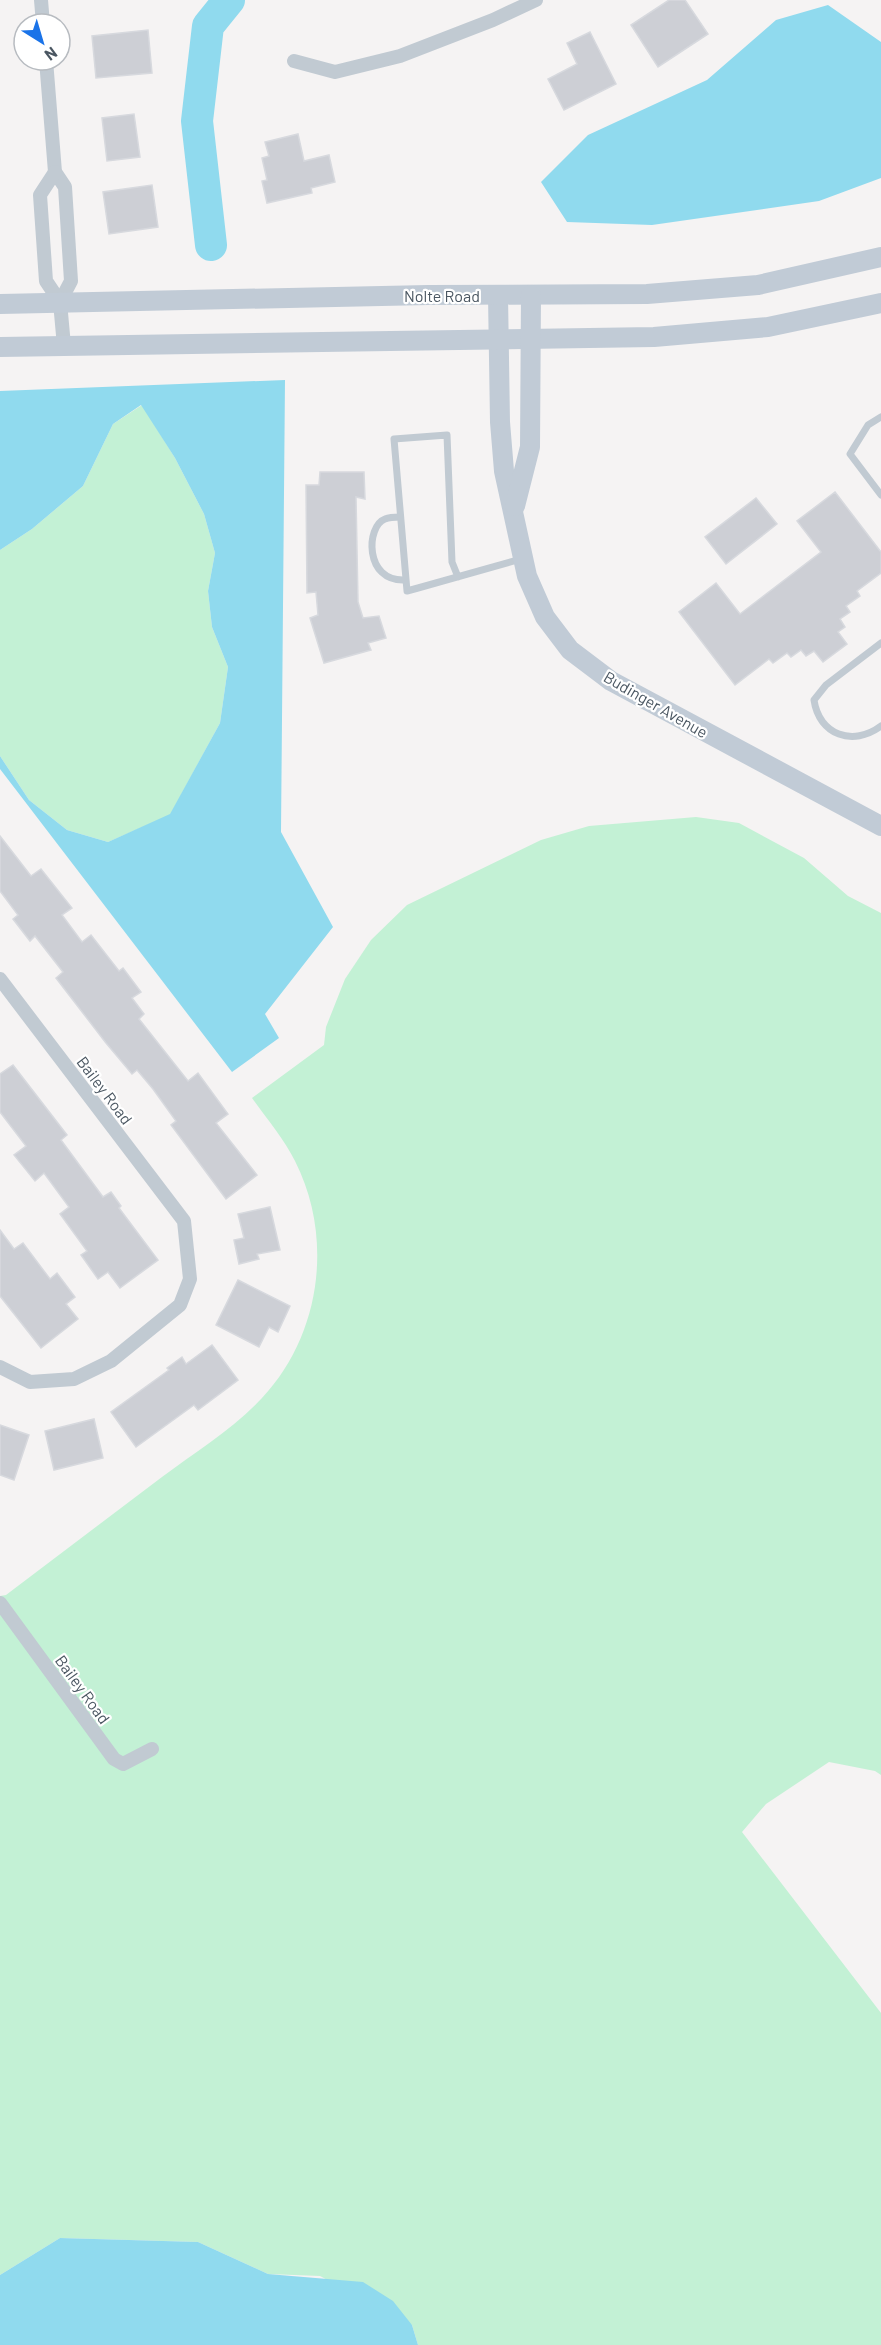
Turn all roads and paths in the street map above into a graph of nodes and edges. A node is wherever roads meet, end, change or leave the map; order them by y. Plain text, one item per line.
1 (536, 0) edge
2 (294, 61) dead end
3 (47, 72) edge
4 (55, 172) junction
5 (881, 257) edge
6 (498, 295) junction
7 (531, 295) junction
8 (60, 302) junction
9 (881, 303) edge
10 (0, 304) edge
11 (532, 340) junction
12 (498, 341) junction
13 (64, 346) junction
14 (0, 347) edge
15 (881, 417) edge
16 (881, 495) edge
17 (514, 508) junction
18 (400, 517) junction
19 (524, 558) junction
20 (458, 577) junction
21 (405, 580) junction
22 (881, 643) edge
23 (881, 726) edge
24 (881, 826) edge
25 (0, 979) edge
26 (0, 1367) edge
27 (0, 1603) edge
28 (152, 1749) dead end

1 - 2 street
3 - 4 street
4 - 8 street
4 - 8 street
5 - 7 street, Nolte Road
6 - 7 street, Nolte Road
6 - 8 street, Nolte Road
6 - 12 street, Budinger Avenue
7 - 11 street, Budinger Avenue
8 - 10 street, Nolte Road
8 - 13 street
9 - 11 street
11 - 12 street
11 - 17 street, Budinger Avenue
12 - 13 street
12 - 17 street, Budinger Avenue
13 - 14 street
15 - 16 lane
17 - 19 street, Budinger Avenue
18 - 20 lane
18 - 21 lane
18 - 21 lane
19 - 20 lane
19 - 24 street, Budinger Avenue
20 - 21 lane
22 - 23 lane
25 - 26 street, Bailey Road
27 - 28 street, Bailey Road

